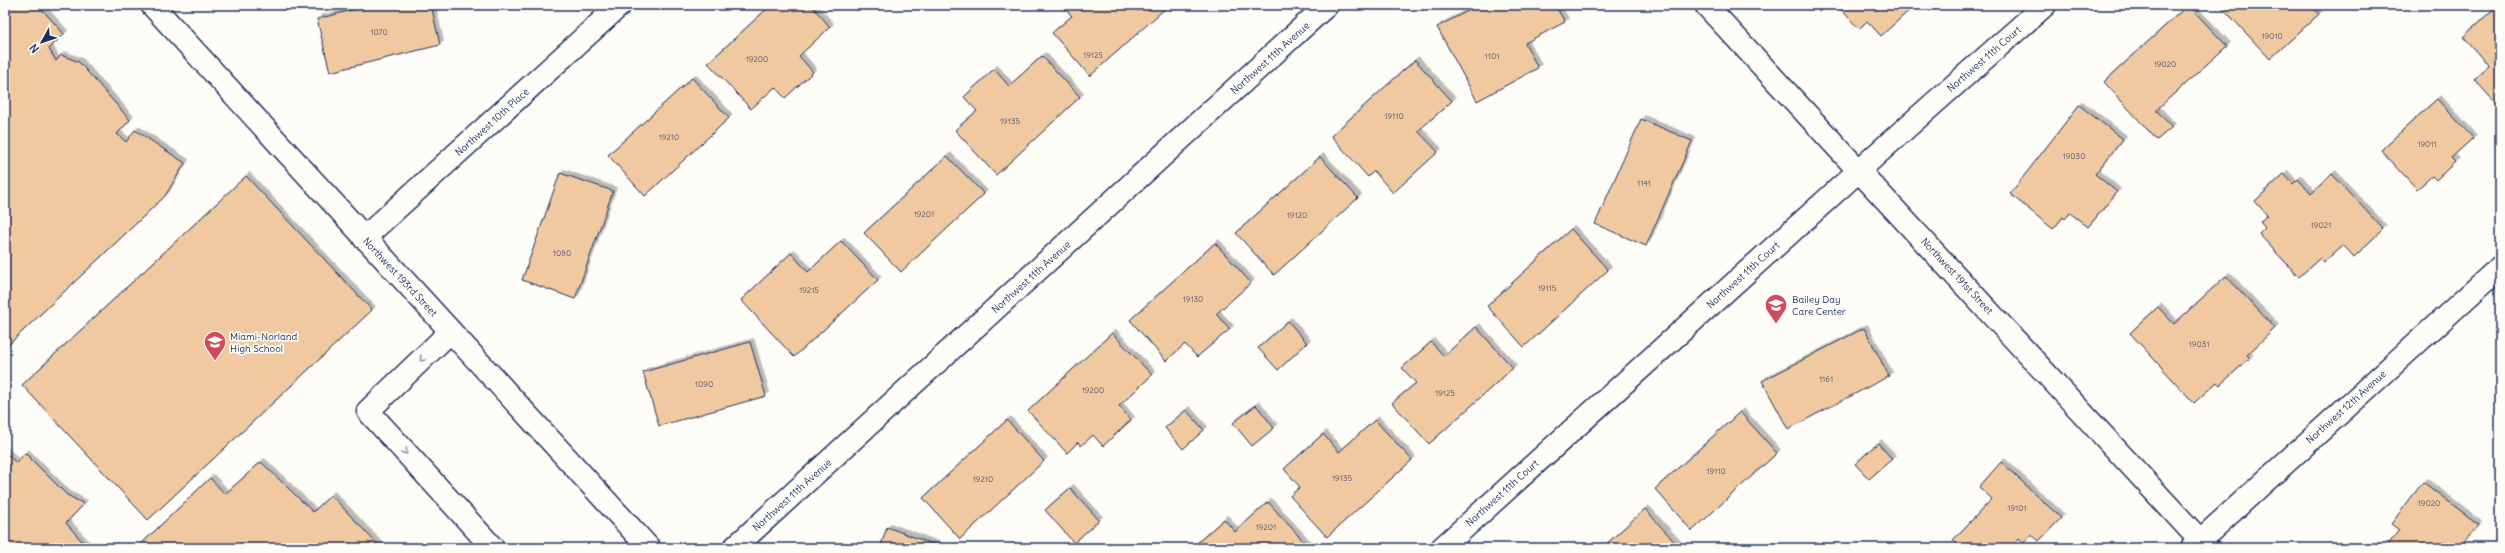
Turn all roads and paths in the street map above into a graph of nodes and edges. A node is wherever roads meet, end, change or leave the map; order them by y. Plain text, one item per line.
1 (152, 5) edge
2 (620, 5) edge
3 (1327, 5) edge
4 (1706, 5) edge
5 (2045, 5) edge
6 (1859, 170) junction
7 (364, 238) junction
8 (2500, 267) edge
9 (450, 332) junction
10 (2199, 546) edge
11 (493, 548) edge
12 (649, 548) edge
13 (734, 548) edge
14 (1442, 548) edge

1 - 7 street, Northwest 193rd Street
2 - 7 street, Northwest 10th Place
3 - 13 street, Northwest 11th Avenue
4 - 6 street, Northwest 191st Street
5 - 6 street, Northwest 11th Court
6 - 10 street, Northwest 191st Street
6 - 14 street, Northwest 11th Court
7 - 9 street, Northwest 193rd Street
8 - 10 street, Northwest 12th Avenue
9 -> 11 street
9 - 12 street, Northwest 193rd Street

